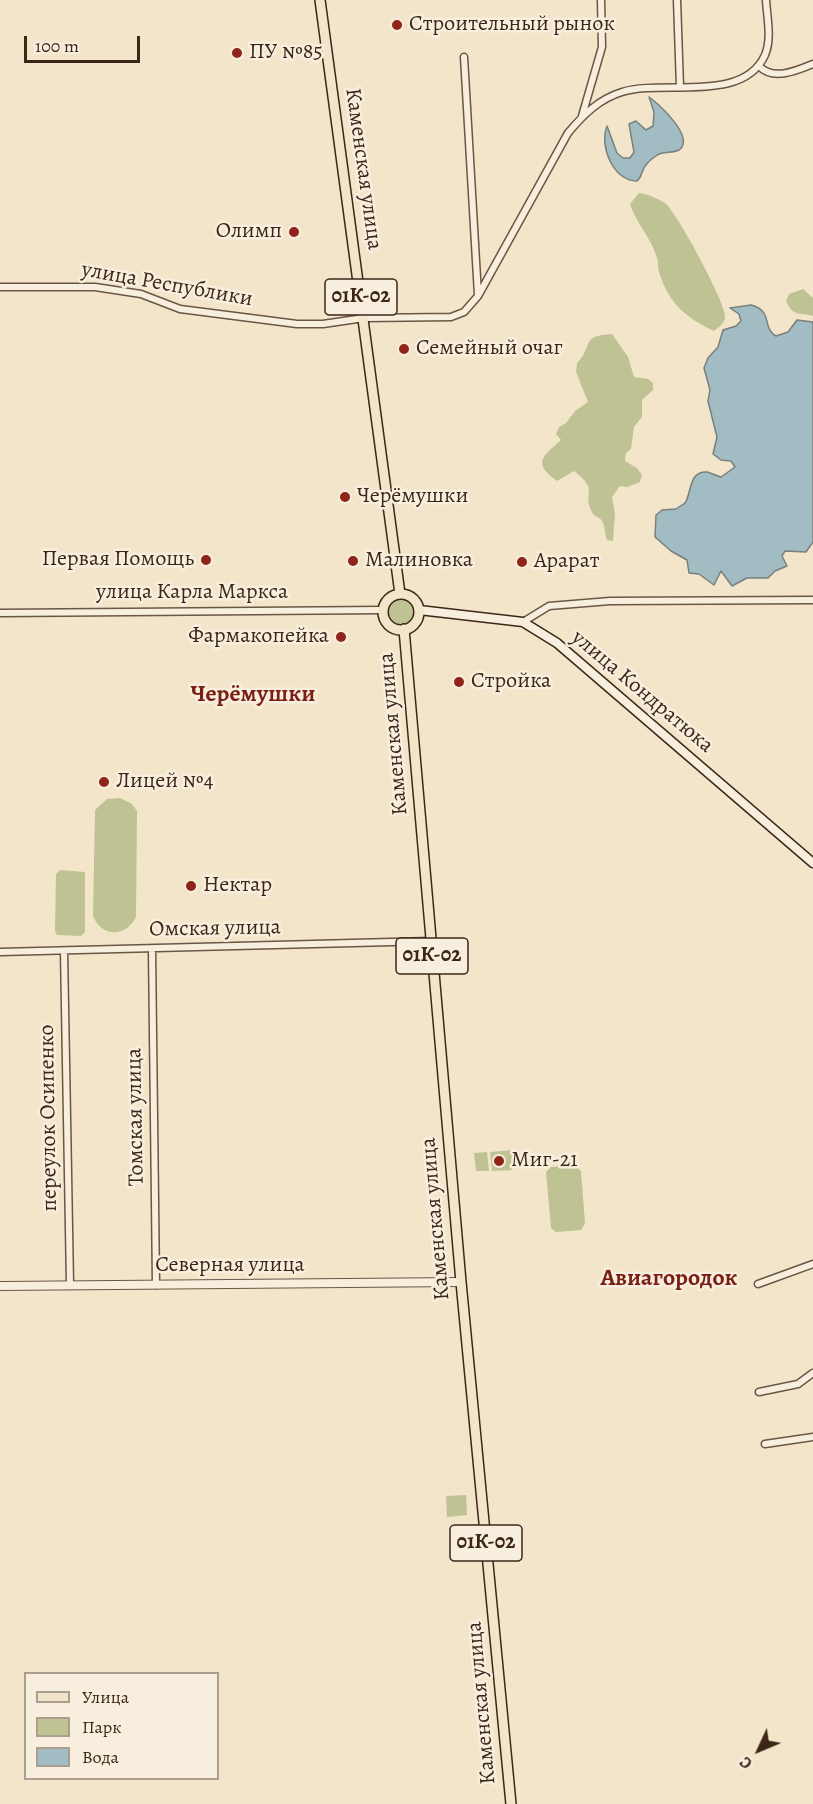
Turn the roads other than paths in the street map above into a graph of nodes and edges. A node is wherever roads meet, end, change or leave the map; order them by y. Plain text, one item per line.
1 (320, 0) edge
2 (601, 0) edge
3 (677, 0) edge
4 (766, 0) edge
5 (464, 57) dead end
6 (813, 64) edge
7 (759, 66) junction
8 (680, 87) junction
9 (582, 116) junction
10 (0, 287) edge
11 (478, 296) junction
12 (364, 318) junction
13 (400, 594) junction
14 (813, 600) edge
15 (383, 610) junction
16 (419, 610) junction
17 (0, 613) edge
18 (523, 622) junction
19 (404, 629) junction
20 (813, 862) edge
21 (431, 941) junction
22 (152, 949) junction
23 (64, 951) junction
24 (0, 952) edge
25 (813, 1264) edge
26 (461, 1282) junction
27 (156, 1284) junction
28 (758, 1284) dead end
29 (70, 1285) junction
30 (0, 1286) edge
31 (813, 1373) edge
32 (759, 1392) dead end
33 (813, 1437) edge
34 (765, 1444) dead end
35 (511, 1804) edge

1 - 12 main road, Каменская улица / 01К-02
2 - 9 street
3 - 8 street
4 - 7 street
5 - 11 street
6 - 7 street
7 - 8 street
8 - 9 street
9 - 11 street, улица Республики
10 - 12 street, улица Республики
11 - 12 street, улица Республики
12 - 13 main road, Каменская улица / 01К-02
13 - 15 main road
13 - 16 main road
14 - 18 street
15 - 17 street, улица Карла Маркса
15 - 19 main road
16 - 18 main road, улица Кондратюка
16 - 19 main road
18 - 20 main road, улица Кондратюка
19 - 21 main road, Каменская улица / 01К-02
21 - 22 street, Омская улица
21 - 26 main road, Каменская улица / 01К-02
22 - 23 street, Омская улица
22 - 27 street, Томская улица
23 - 24 street, Омская улица
23 - 29 street, переулок Осипенко
25 - 28 street
26 - 27 street, Северная улица
26 - 35 main road, Каменская улица / 01К-02
27 - 29 street, Северная улица
29 - 30 street, Северная улица
31 - 32 street
33 - 34 street

